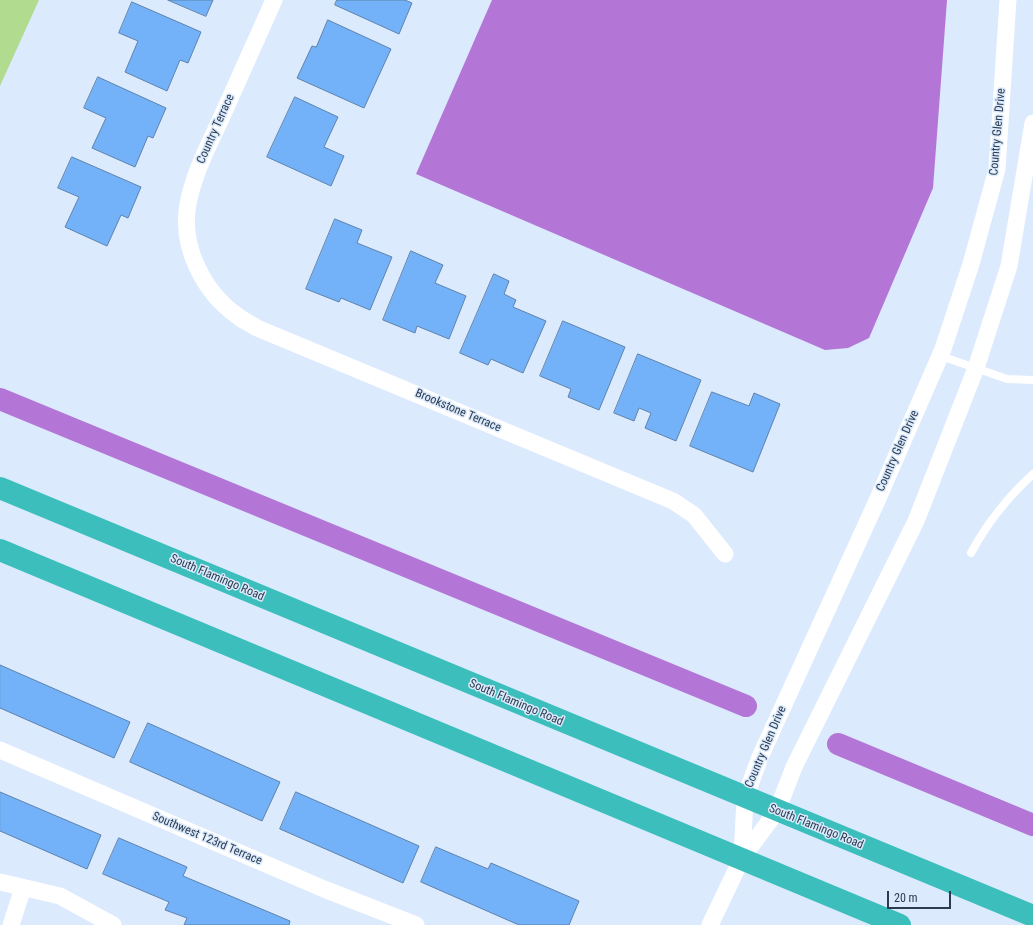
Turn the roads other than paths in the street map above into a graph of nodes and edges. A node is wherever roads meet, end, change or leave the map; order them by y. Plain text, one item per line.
1 (274, 0) edge
2 (1008, 0) edge
3 (1033, 123) edge
4 (196, 263) joint
5 (941, 356) junction
6 (976, 368) junction
7 (1033, 380) edge
8 (1033, 474) edge
9 (0, 488) edge
10 (0, 550) edge
11 (971, 553) dead end
12 (725, 554) dead end
13 (0, 750) edge
14 (745, 798) junction
15 (776, 811) junction
16 (742, 858) junction
17 (0, 882) edge
18 (23, 888) junction
19 (1033, 916) edge
20 (11, 925) edge
21 (113, 925) edge
22 (416, 925) edge
23 (710, 925) edge
24 (900, 925) edge

1 - 4 street, Country Terrace
2 - 5 street, Country Glen Drive
3 - 6 street
4 - 12 street, Brookstone Terrace
5 - 6 lane
5 - 14 street, Country Glen Drive
6 - 7 lane
6 - 15 street
8 - 11 lane
9 - 14 highway, South Flamingo Road
10 - 16 highway
13 - 22 street, Southwest 123rd Terrace
14 - 15 highway, South Flamingo Road
14 - 16 street, Country Glen Drive
15 - 16 street
15 - 19 highway, South Flamingo Road
16 - 23 street
16 - 24 highway
17 - 18 street
18 - 20 street
18 - 21 street

